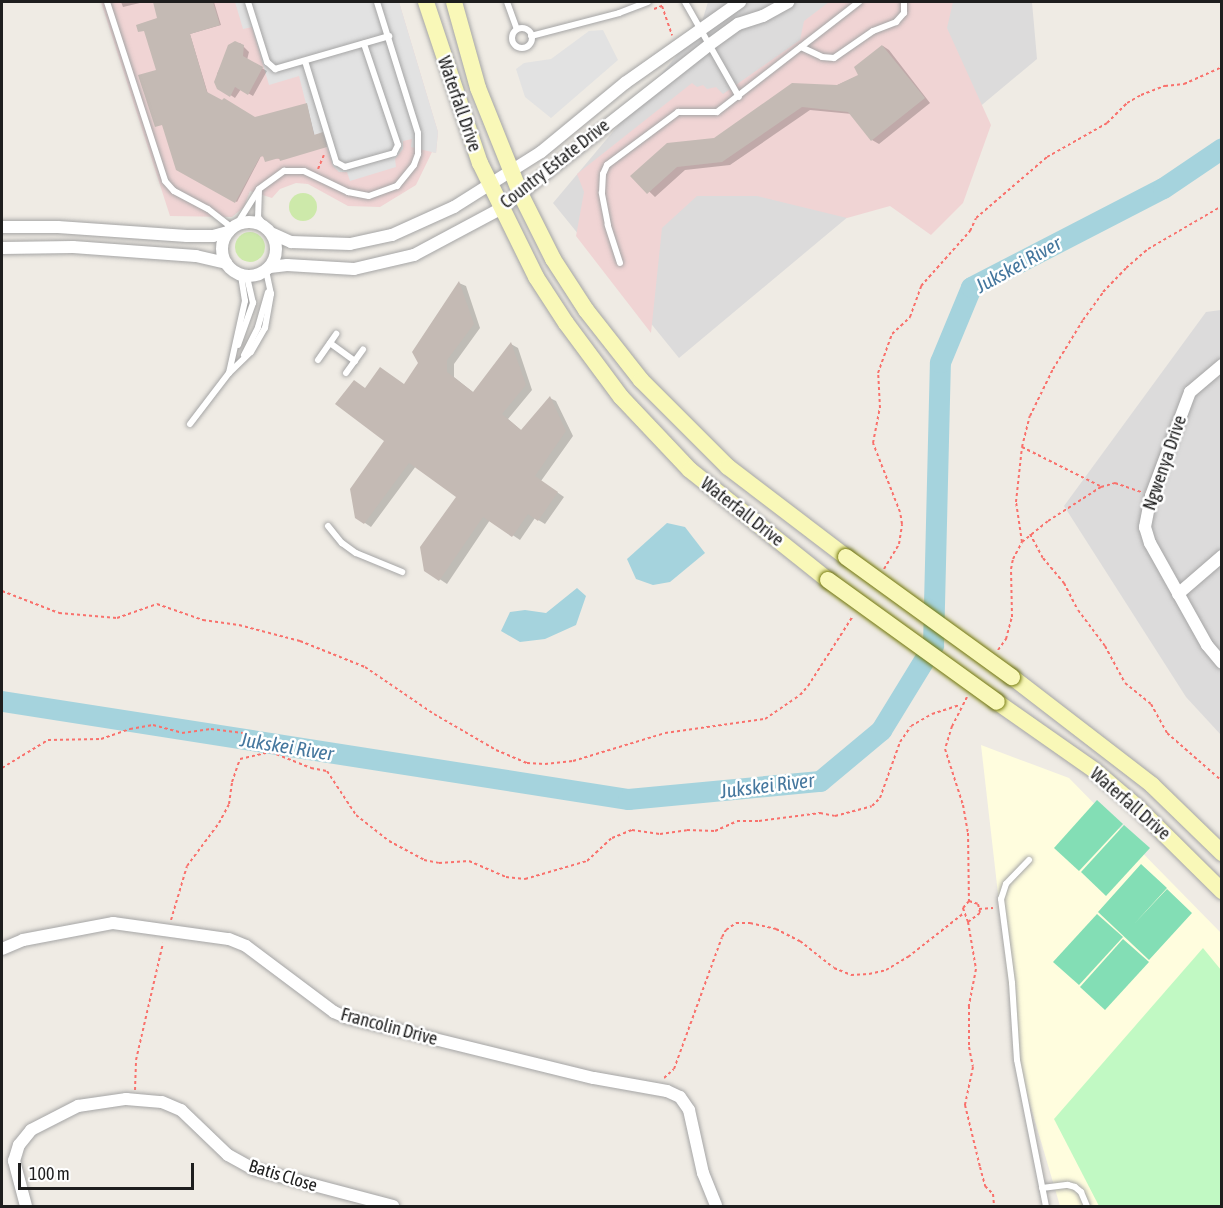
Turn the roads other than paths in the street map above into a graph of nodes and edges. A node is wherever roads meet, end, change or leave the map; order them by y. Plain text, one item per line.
1 (107, 2) edge
2 (248, 2) edge
3 (377, 2) edge
4 (426, 2) edge
5 (454, 2) edge
6 (507, 2) edge
7 (648, 2) edge
8 (685, 2) edge
9 (740, 2) edge
10 (859, 2) edge
11 (904, 2) edge
12 (785, 3) edge
13 (700, 28) junction
14 (517, 29) junction
15 (389, 36) junction
16 (531, 36) junction
17 (364, 44) junction
18 (709, 45) junction
19 (801, 47) junction
20 (305, 61) junction
21 (739, 97) junction
22 (511, 171) junction
23 (490, 184) junction
24 (259, 189) junction
25 (521, 195) junction
26 (502, 208) junction
27 (2, 227) edge
28 (232, 228) junction
29 (269, 230) junction
30 (2, 248) edge
31 (226, 263) junction
32 (620, 264) dead end
33 (269, 274) junction
34 (244, 276) junction
35 (336, 334) dead end
36 (330, 343) junction
37 (363, 350) dead end
38 (318, 360) dead end
39 (355, 361) junction
40 (1221, 365) edge
41 (346, 373) dead end
42 (229, 374) junction
43 (190, 424) dead end
44 (328, 526) dead end
45 (1221, 555) edge
46 (402, 572) dead end
47 (1178, 594) junction
48 (1221, 663) edge
49 (1221, 853) edge
50 (1029, 860) dead end
51 (1221, 891) edge
52 (2, 949) edge
53 (1042, 1188) junction
54 (26, 1206) edge
55 (393, 1206) edge
56 (716, 1206) edge
57 (1046, 1206) edge
58 (1087, 1206) edge

1 - 28 lane
2 - 20 lane
3 - 15 lane
4 - 23 main road, Waterfall Drive
5 - 22 main road, Waterfall Drive
6 - 14 lane
7 - 16 lane
8 - 13 lane
9 - 13 street, Country Estate Drive
10 - 19 lane
11 - 19 lane
12 - 18 street, Country Estate Drive
13 - 18 lane
13 - 22 street, Country Estate Drive
14 - 16 lane
14 - 16 lane
15 - 17 lane
15 - 24 lane
17 - 20 lane
17 - 20 lane
18 - 21 lane
18 - 25 street, Country Estate Drive
19 - 21 lane
21 - 32 lane
22 - 23 street, Country Estate Drive
22 - 25 main road, Waterfall Drive
23 - 26 main road, Waterfall Drive
23 - 29 street, Country Estate Drive
24 - 28 lane
24 - 29 lane
25 - 26 street, Country Estate Drive
25 - 49 main road, Waterfall Drive, bridge
26 - 33 street, Country Estate Drive
26 - 51 main road, Waterfall Drive, bridge
27 - 28 street
28 - 29 street
28 - 31 street
29 - 33 street
30 - 31 street
31 - 34 street
33 - 34 street
33 - 42 lane
34 - 42 lane
35 - 36 lane
36 - 38 lane
36 - 39 lane
37 - 39 lane
39 - 41 lane
40 - 47 street, Ngwenya Drive
42 - 43 lane
44 - 46 lane
45 - 47 street
47 - 48 street, Ngwenya Drive
50 - 53 lane
52 - 56 street, Francolin Drive
53 - 57 lane
53 - 58 lane
54 - 55 street, Batis Close

